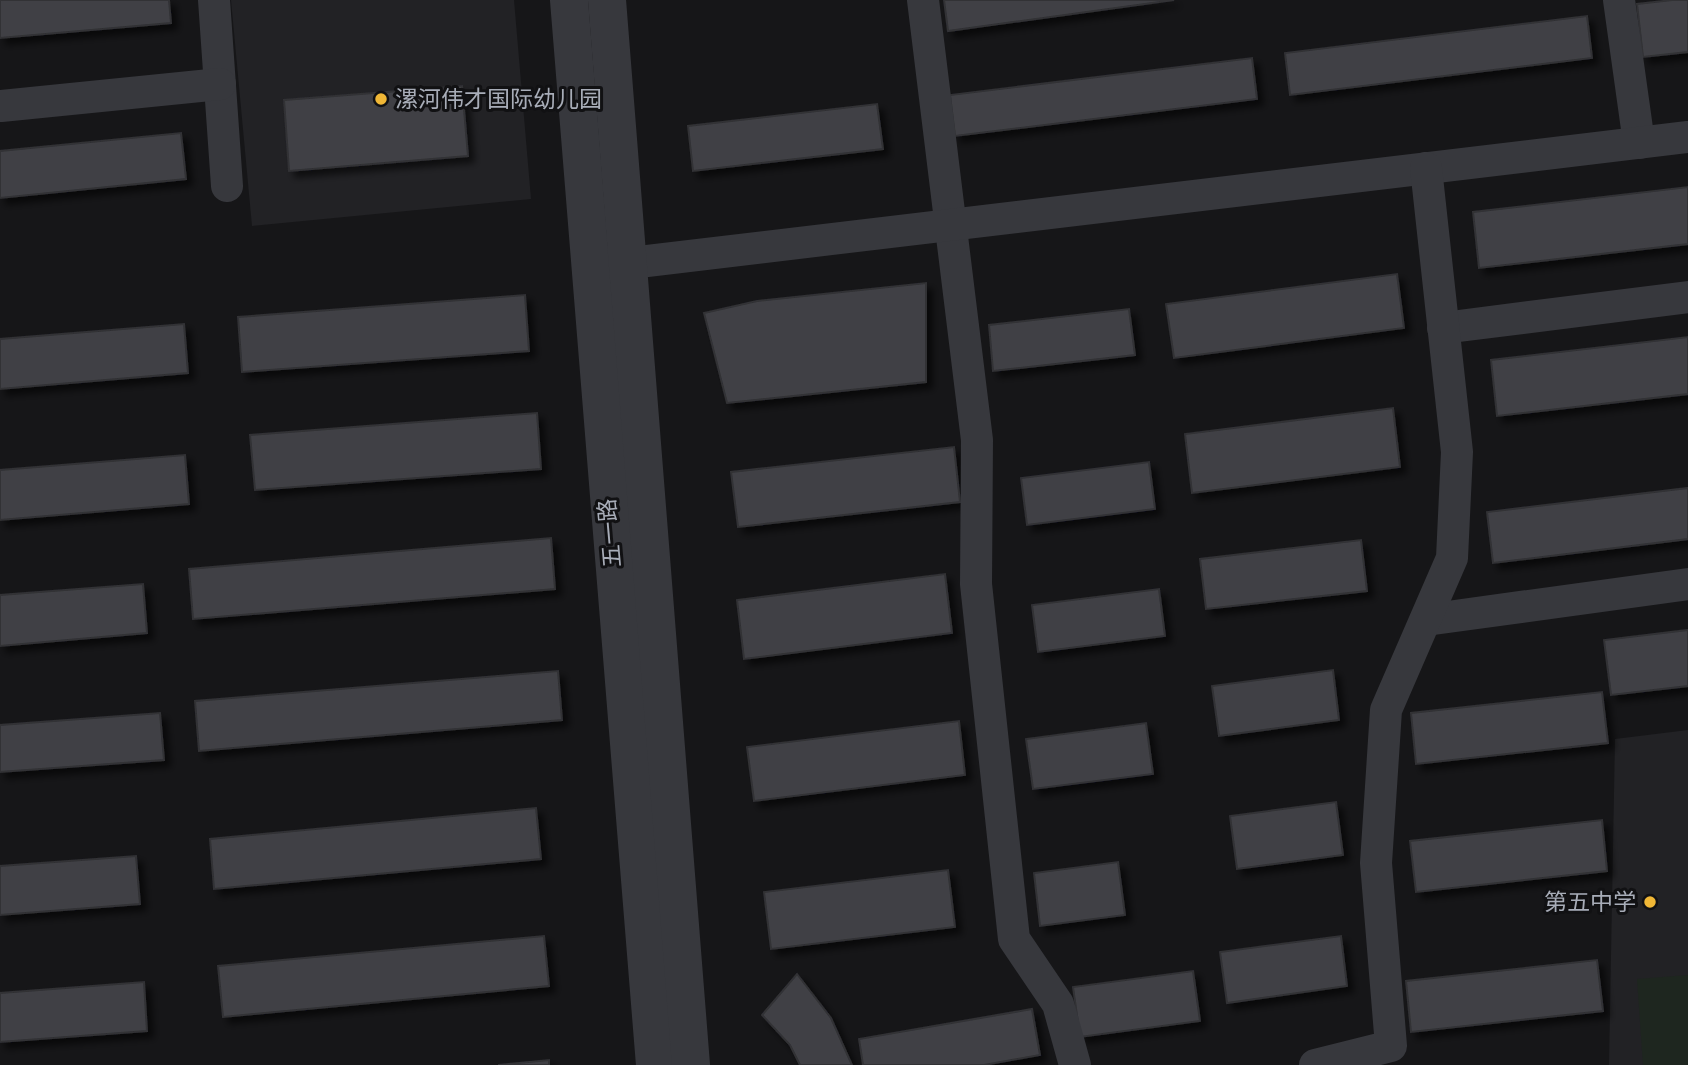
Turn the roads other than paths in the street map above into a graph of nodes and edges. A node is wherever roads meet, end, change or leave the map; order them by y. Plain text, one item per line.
1 (214, 0) edge
2 (569, 0) edge
3 (607, 0) edge
4 (923, 0) edge
5 (1619, 0) edge
6 (220, 84) junction
7 (1, 106) edge
8 (1688, 137) edge
9 (1639, 143) junction
10 (1426, 168) junction
11 (227, 186) dead end
12 (949, 225) junction
13 (628, 263) junction
14 (589, 268) junction
15 (1688, 297) edge
16 (1443, 328) junction
17 (1688, 584) edge
18 (1426, 620) junction
19 (655, 1065) edge
20 (691, 1065) edge
21 (1074, 1065) edge
22 (1315, 1065) edge

1 - 6 street
2 - 14 street, 五一路
3 - 13 street, 五一路
4 - 12 street
5 - 9 street
6 - 7 street
6 - 11 street
8 - 9 street
9 - 10 street
10 - 12 street
10 - 16 street
12 - 13 street
12 - 21 street
13 - 14 street
13 - 20 street, 五一路
14 - 19 street, 五一路
15 - 16 street
16 - 18 street
17 - 18 street
18 - 22 street

